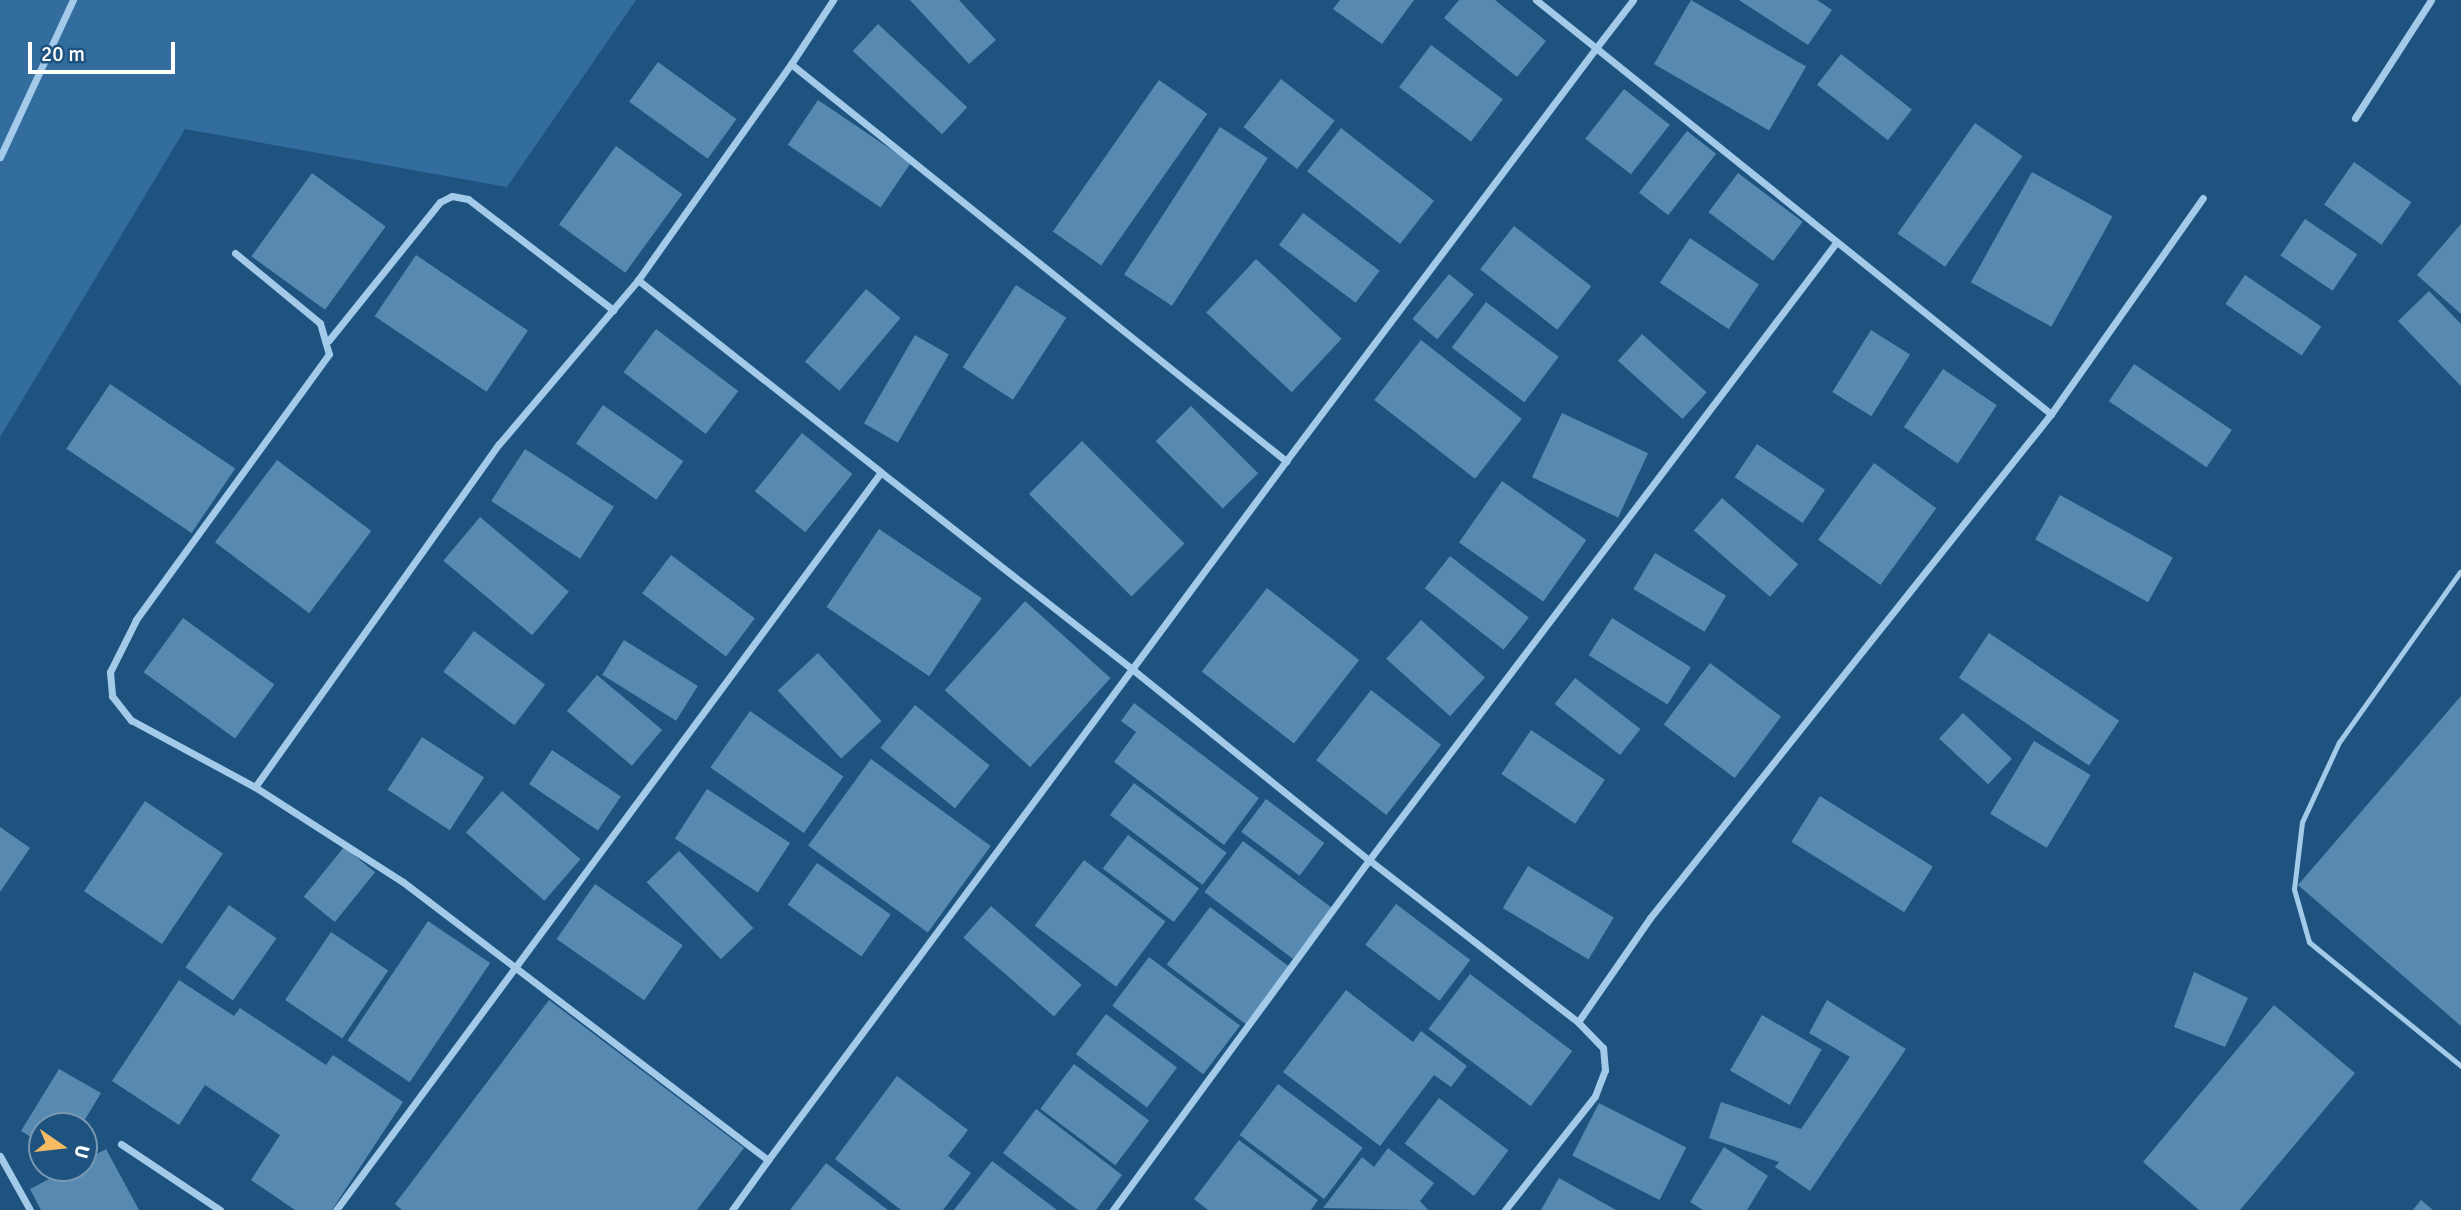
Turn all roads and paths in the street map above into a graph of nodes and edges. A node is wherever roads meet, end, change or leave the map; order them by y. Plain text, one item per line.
1 (73, 0) edge
2 (833, 0) edge
3 (1536, 0) edge
4 (1633, 0) edge
5 (2431, 0) edge
6 (1596, 48) junction
7 (791, 64) junction
8 (2354, 118) dead end
9 (0, 157) edge
10 (2203, 198) dead end
11 (1835, 244) junction
12 (235, 253) dead end
13 (638, 280) junction
14 (613, 310) junction
15 (329, 340) junction
16 (2051, 414) junction
17 (1286, 461) junction
18 (881, 472) junction
19 (2460, 572) edge
20 (1132, 670) junction
21 (256, 787) junction
22 (1369, 860) junction
23 (513, 964) junction
24 (1577, 1022) junction
25 (2461, 1066) edge
26 (121, 1144) dead end
27 (0, 1156) edge
28 (768, 1160) junction
29 (30, 1210) edge
30 (220, 1210) edge
31 (337, 1210) edge
32 (732, 1210) edge
33 (1113, 1210) edge
34 (1505, 1210) edge

1 - 9 street
2 - 7 street
3 - 6 street
4 - 6 street
5 - 8 street
6 - 11 street
6 - 17 street
7 - 13 street
7 - 17 street
10 - 16 street
11 - 16 street
11 - 22 street
12 - 15 street
13 - 14 street
13 - 18 street
14 - 15 street
14 - 21 street
15 - 21 street
16 - 24 street
17 - 20 street
18 - 20 street
18 - 23 street
19 - 25 lane
20 - 22 street
20 - 28 street
21 - 23 street
22 - 24 street
22 - 33 street
23 - 28 street
23 - 31 street
24 - 34 street
26 - 30 street
27 - 29 street
28 - 32 street

